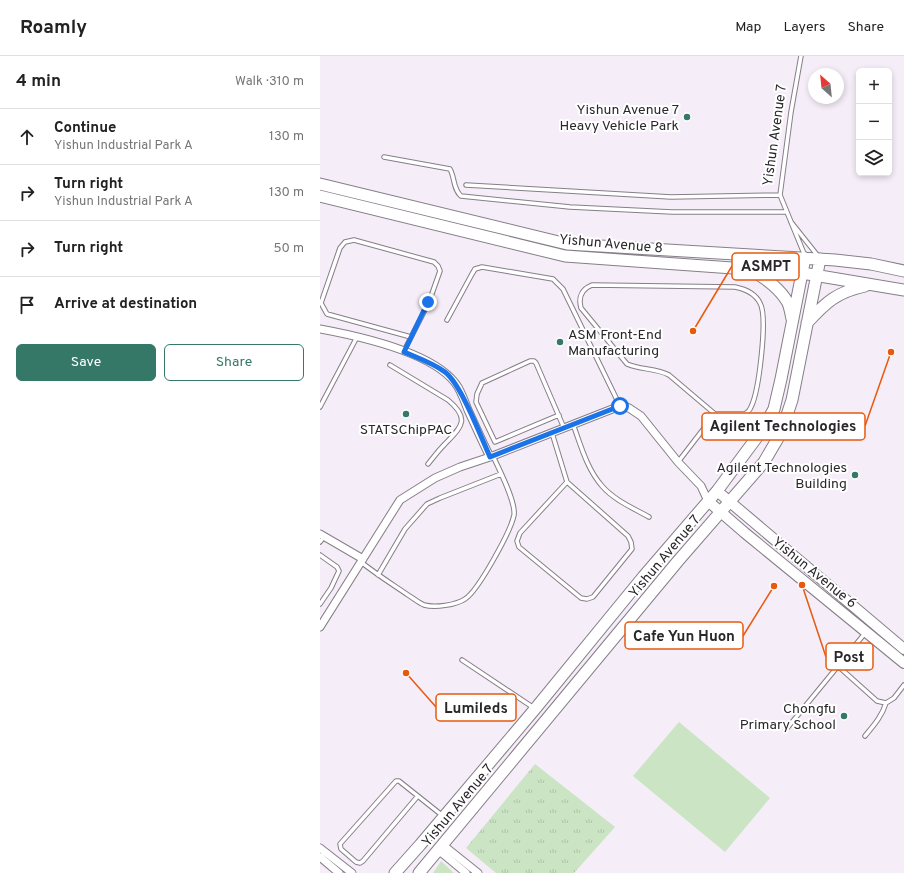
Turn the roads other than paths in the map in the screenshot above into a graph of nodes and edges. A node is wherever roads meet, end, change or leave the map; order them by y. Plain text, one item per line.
1 (801, 56) edge
2 (384, 157) dead end
3 (320, 184) edge
4 (466, 185) dead end
5 (320, 196) edge
6 (780, 196) junction
7 (786, 212) junction
8 (788, 218) junction
9 (805, 258) junction
10 (820, 259) junction
11 (748, 270) junction
12 (904, 271) edge
13 (802, 274) junction
14 (817, 275) junction
15 (871, 285) junction
16 (904, 290) edge
17 (447, 320) dead end
18 (807, 323) junction
19 (793, 324) junction
20 (320, 329) edge
21 (357, 337) junction
22 (411, 337) junction
23 (404, 352) junction
24 (390, 366) dead end
25 (620, 406) junction
26 (320, 407) edge
27 (715, 414) junction
28 (559, 415) junction
29 (573, 424) junction
30 (564, 428) junction
31 (552, 433) junction
32 (491, 456) junction
33 (678, 462) junction
34 (428, 464) dead end
35 (501, 474) junction
36 (567, 482) junction
37 (701, 486) junction
38 (717, 491) junction
39 (708, 501) junction
40 (730, 502) junction
41 (721, 512) junction
42 (649, 517) dead end
43 (321, 538) edge
44 (666, 551) junction
45 (320, 555) edge
46 (362, 561) junction
47 (678, 561) junction
48 (378, 575) junction
49 (320, 604) edge
50 (321, 624) edge
51 (866, 631) junction
52 (904, 648) edge
53 (462, 660) dead end
54 (904, 663) edge
55 (839, 666) junction
56 (904, 685) edge
57 (886, 703) junction
58 (535, 709) junction
59 (788, 727) dead end
60 (865, 736) dead end
61 (417, 797) junction
62 (444, 817) junction
63 (420, 845) junction
64 (320, 848) edge
65 (440, 849) junction
66 (320, 857) edge
67 (339, 873) edge
68 (352, 873) edge
69 (395, 873) edge
70 (419, 873) edge
71 (466, 873) edge
72 (478, 873) edge

1 - 6 lane, Yishun Avenue 7
2 - 7 lane
3 - 9 main road, Yishun Avenue 8
4 - 6 lane
5 - 11 main road, Yishun Avenue 8
6 - 7 lane, Yishun Avenue 7
7 - 8 lane, Yishun Avenue 7
8 - 9 lane, Yishun Avenue 7
8 - 10 lane, Yishun Avenue 7
9 - 10 main road, Yishun Avenue 8
9 - 13 main road, Yishun Avenue 7
10 - 12 main road, Yishun Avenue 8
10 - 14 main road, Yishun Avenue 7
11 - 13 main road, Yishun Avenue 8
11 - 19 main road
13 - 14 main road, Yishun Avenue 8
13 - 19 main road, Yishun Avenue 7
14 - 15 main road, Yishun Avenue 8
14 - 18 main road, Yishun Avenue 7
15 - 16 main road, Yishun Avenue 8
15 - 18 main road
17 - 25 lane
18 - 40 main road, Yishun Avenue 7
19 - 38 main road, Yishun Avenue 7
20 - 21 street
21 - 23 street
21 - 26 lane
22 - 22 lane
22 - 23 lane
23 - 32 street
24 - 34 lane
25 - 29 street
25 - 33 street
27 - 27 lane
27 - 33 lane
28 - 28 lane
28 - 30 lane
29 - 30 street
29 - 42 lane
30 - 31 street
31 - 32 street
31 - 36 lane
32 - 35 lane
32 - 46 street
33 - 37 street
35 - 48 lane
35 - 48 lane
36 - 36 lane
37 - 38 street
37 - 39 street
38 - 39 main road, Yishun Avenue 7
38 - 40 main road, Yishun Avenue 6
39 - 41 main road, Yishun Avenue 6
39 - 44 main road, Yishun Avenue 7
40 - 41 main road, Yishun Avenue 7
40 - 52 main road, Yishun Avenue 6
41 - 47 main road, Yishun Avenue 7
41 - 51 main road, Yishun Avenue 6
43 - 46 street
44 - 47 main road
44 - 58 main road, Yishun Avenue 7
45 - 49 lane
46 - 48 lane
46 - 50 street
47 - 65 main road, Yishun Avenue 7
51 - 54 main road, Yishun Avenue 6
51 - 55 lane
53 - 58 lane
55 - 57 lane
55 - 59 lane
56 - 57 lane
57 - 60 lane
58 - 62 main road, Yishun Avenue 7
61 - 61 lane
61 - 62 lane
62 - 63 main road, Yishun Avenue 7
63 - 65 main road
63 - 69 main road, Yishun Avenue 7
64 - 68 street
65 - 70 main road, Yishun Avenue 7
65 - 71 street
65 - 72 street
66 - 67 street

